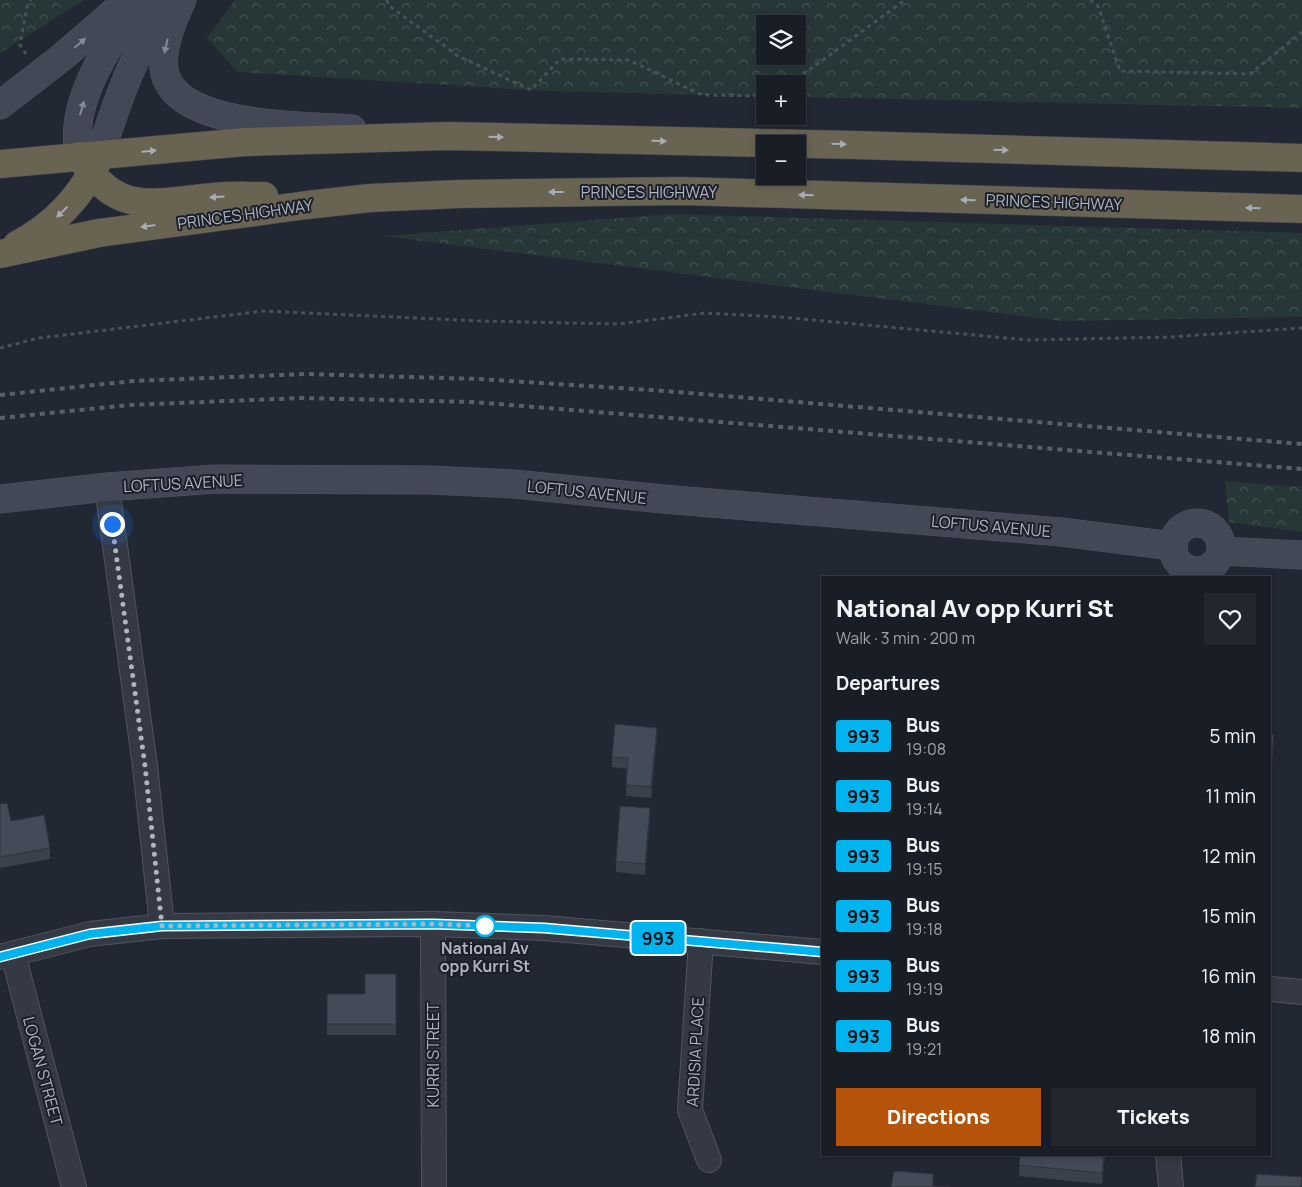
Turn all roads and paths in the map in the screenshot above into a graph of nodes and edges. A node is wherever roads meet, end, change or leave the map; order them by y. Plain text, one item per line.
1 (31, 0) edge
2 (128, 0) edge
3 (140, 0) edge
4 (171, 0) edge
5 (182, 0) edge
6 (387, 0) edge
7 (905, 0) edge
8 (1090, 0) edge
9 (1302, 32) edge
10 (42, 74) junction
11 (802, 75) edge
12 (756, 96) edge
13 (0, 105) edge
14 (448, 136) junction
15 (1302, 158) edge
16 (91, 161) junction
17 (0, 164) edge
18 (370, 198) junction
19 (1302, 209) edge
20 (0, 252) edge
21 (1302, 328) edge
22 (0, 348) edge
23 (107, 487) junction
24 (0, 499) edge
25 (1173, 546) junction
26 (1221, 551) junction
27 (1302, 554) edge
28 (1193, 574) edge
29 (433, 924) junction
30 (162, 926) junction
31 (700, 941) junction
32 (821, 952) edge
33 (6, 956) edge
34 (1271, 989) edge
35 (1302, 992) edge
36 (1168, 1156) edge
37 (709, 1160) dead end
38 (74, 1187) edge
39 (434, 1187) edge
40 (1172, 1187) edge

1 - 10 path
10 -> 2 street
16 -> 3 street
4 - 16 street
5 -> 14 street
6 - 12 path
7 - 11 path
8 - 9 path
10 - 13 street
14 -> 15 highway
16 -> 14 highway
16 - 17 highway
18 -> 16 highway
16 -> 20 highway
19 -> 18 highway, PRINCES HIGHWAY
18 -> 20 highway, PRINCES HIGHWAY
21 - 22 path
23 - 24 street, LOFTUS AVENUE
23 - 25 street, LOFTUS AVENUE
23 - 30 street
25 - 26 street
25 - 28 street
26 - 27 street
26 - 28 street
29 - 30 street
29 - 31 street
29 - 39 street, KURRI STREET
30 - 33 street
31 - 32 street
31 - 37 street, ARDISIA PLACE
33 - 38 street, LOGAN STREET
34 - 35 street
36 - 40 street

